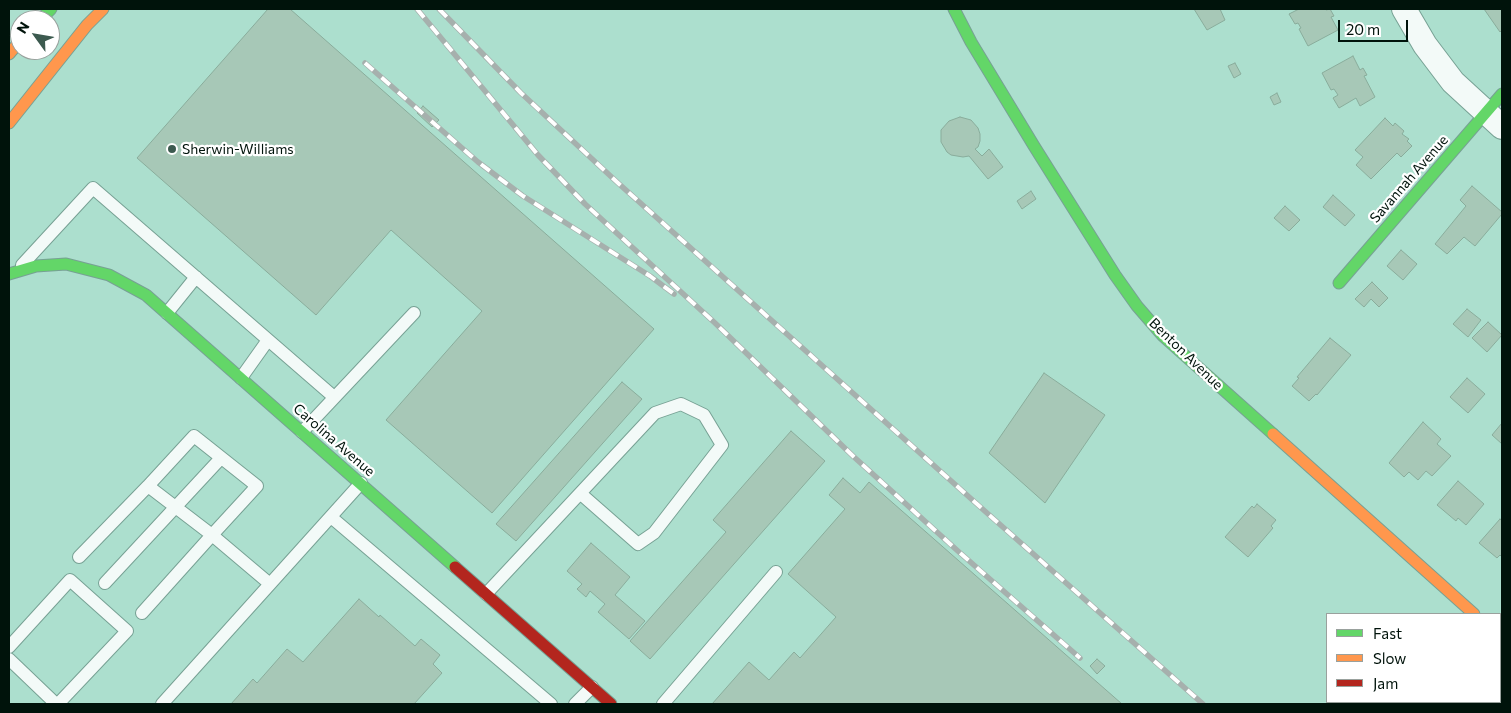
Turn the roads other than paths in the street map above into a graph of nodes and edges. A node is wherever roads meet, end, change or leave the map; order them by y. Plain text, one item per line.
1 (103, 9) edge
2 (954, 9) edge
3 (1404, 9) edge
4 (1502, 94) edge
5 (1494, 120) edge
6 (9, 123) edge
7 (12, 273) edge
8 (196, 277) junction
9 (1339, 283) dead end
10 (167, 313) junction
11 (414, 313) dead end
12 (268, 340) junction
13 (241, 378) junction
14 (334, 397) junction
15 (302, 432) junction
16 (221, 458) junction
17 (361, 483) junction
18 (148, 486) junction
19 (581, 494) junction
20 (176, 508) junction
21 (330, 517) junction
22 (212, 535) junction
23 (80, 557) dead end
24 (776, 572) dead end
25 (105, 583) dead end
26 (270, 584) junction
27 (486, 594) junction
28 (142, 613) dead end
29 (1473, 613) edge
30 (9, 647) edge
31 (9, 659) edge
32 (592, 687) junction
33 (57, 704) edge
34 (162, 704) edge
35 (551, 704) edge
36 (575, 704) edge
37 (611, 704) edge
38 (662, 704) edge

1 - 6 street
2 - 29 street, Benton Avenue
3 - 5 street
4 - 5 street, Savannah Avenue
5 - 9 street, Savannah Avenue
7 - 8 lane
7 - 10 street, Carolina Avenue
8 - 10 lane
8 - 12 lane
10 - 13 street, Carolina Avenue
11 - 14 lane
12 - 13 lane
12 - 14 lane
13 - 15 street, Carolina Avenue
14 - 15 lane
15 - 17 street, Carolina Avenue
16 - 18 lane
16 - 20 lane
16 - 22 lane
17 - 21 lane
17 - 27 street, Carolina Avenue
18 - 20 lane
18 - 23 lane
19 - 19 lane
19 - 27 lane
20 - 22 lane
20 - 25 lane
21 - 26 lane
21 - 35 lane
22 - 26 lane
22 - 28 lane
24 - 38 lane
26 - 34 lane
27 - 32 street, Carolina Avenue
30 - 33 lane
31 - 33 lane
32 - 36 lane
32 - 37 street, Carolina Avenue

